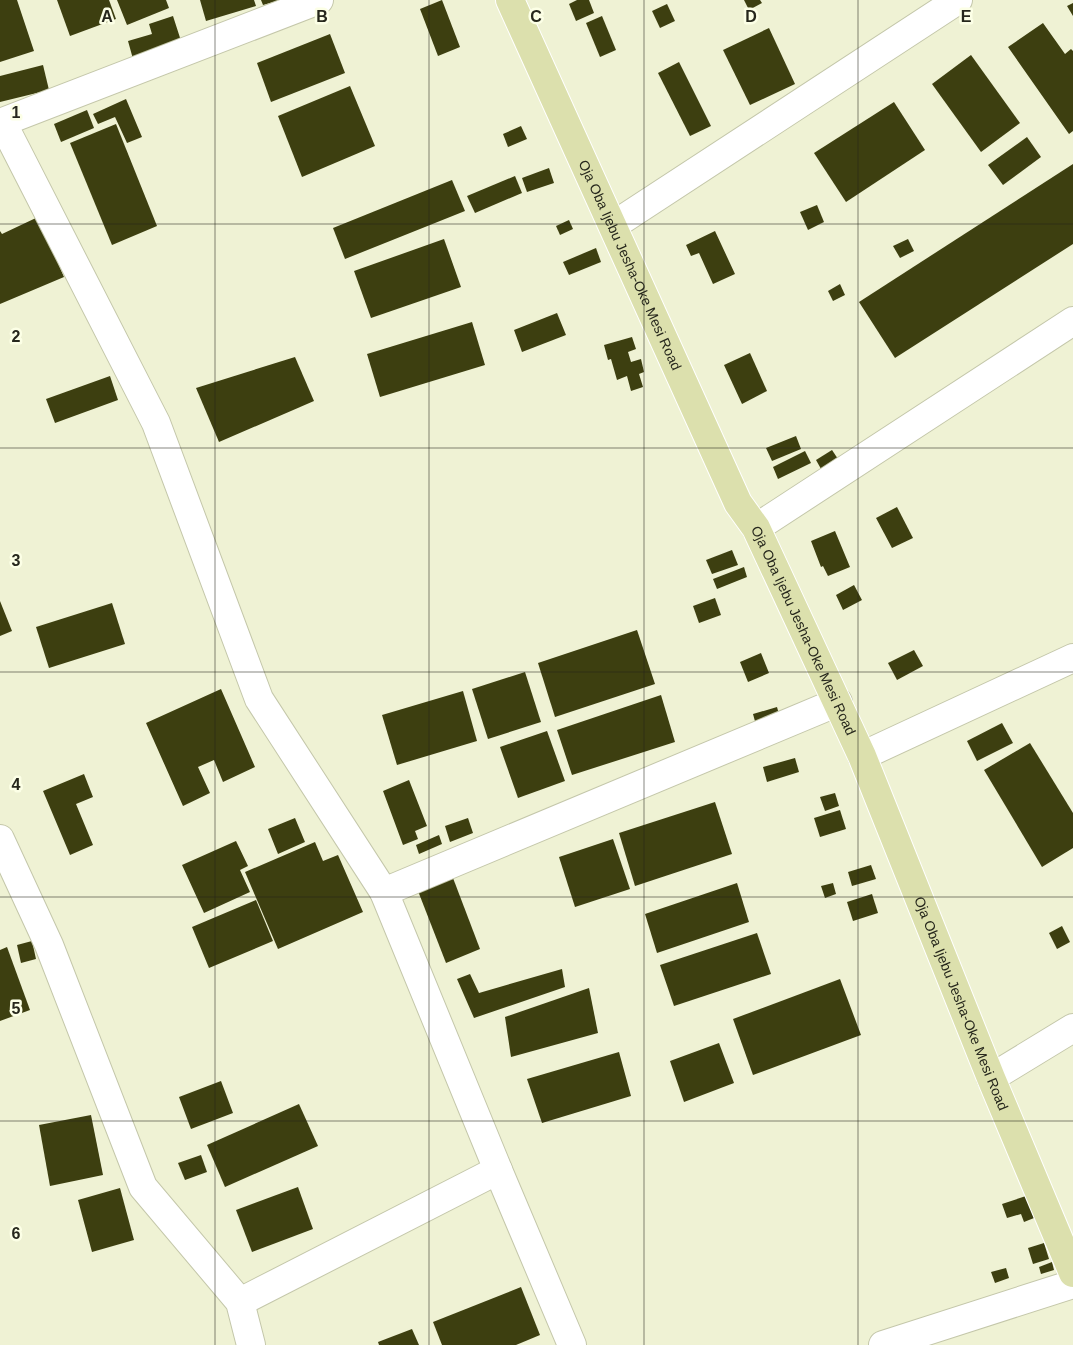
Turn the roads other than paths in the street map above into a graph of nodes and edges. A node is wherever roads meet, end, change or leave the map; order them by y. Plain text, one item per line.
1 (320, 0) edge
2 (510, 0) edge
3 (958, 0) edge
4 (1, 122) edge
5 (614, 225) junction
6 (1073, 321) edge
7 (756, 528) junction
8 (1073, 658) edge
9 (838, 702) junction
10 (862, 756) junction
11 (0, 839) edge
12 (384, 892) junction
13 (1073, 1028) edge
14 (991, 1078) junction
15 (498, 1170) junction
16 (1073, 1274) edge
17 (1073, 1284) edge
18 (240, 1302) junction
19 (250, 1345) edge
20 (572, 1345) edge
21 (883, 1345) edge

1 - 4 street
2 - 5 main road, Oja Oba Ijebu Jesha-Oke Mesi Road
3 - 5 street
4 - 12 street
5 - 7 main road, Oja Oba Ijebu Jesha-Oke Mesi Road
6 - 7 street
7 - 9 main road, Oja Oba Ijebu Jesha-Oke Mesi Road
8 - 10 street
9 - 10 main road, Oja Oba Ijebu Jesha-Oke Mesi Road
9 - 12 street
10 - 14 main road, Oja Oba Ijebu Jesha-Oke Mesi Road
11 - 18 street
12 - 15 street
13 - 14 street
14 - 16 main road, Oja Oba Ijebu Jesha-Oke Mesi Road
15 - 18 street
15 - 20 street
17 - 21 street
18 - 19 street

